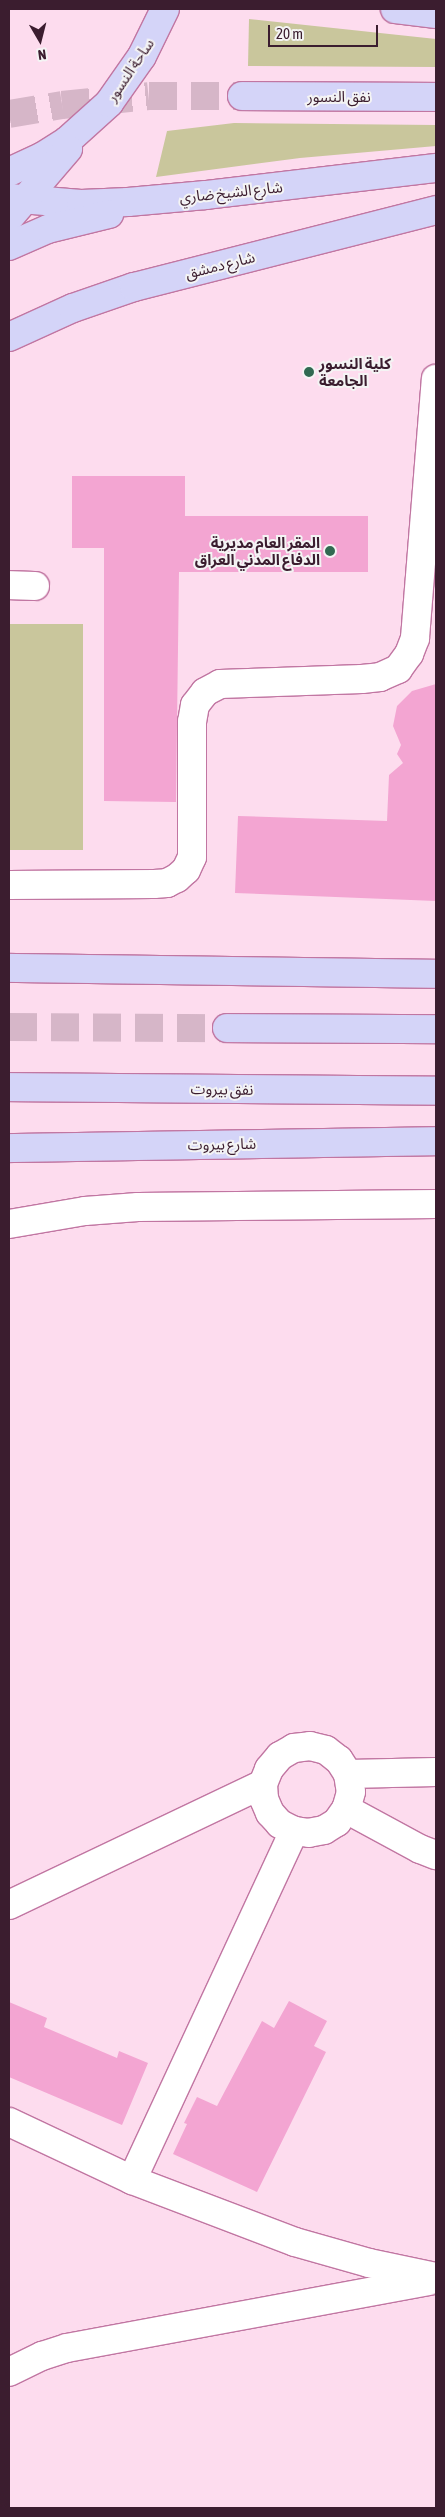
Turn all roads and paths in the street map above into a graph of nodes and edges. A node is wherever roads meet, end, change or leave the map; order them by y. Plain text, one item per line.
1 (165, 9) edge
2 (395, 9) edge
3 (436, 14) edge
4 (242, 96) tunnel mouth
5 (436, 98) edge
6 (109, 103) junction
7 (436, 168) edge
8 (9, 172) edge
9 (206, 196) junction
10 (14, 205) edge
11 (436, 210) edge
12 (9, 246) edge
13 (9, 338) edge
14 (436, 379) edge
15 (9, 885) edge
16 (9, 968) edge
17 (436, 974) edge
18 (227, 1028) tunnel mouth
19 (436, 1029) edge
20 (9, 1087) edge
21 (436, 1091) edge
22 (436, 1141) edge
23 (9, 1148) edge
24 (436, 1204) edge
25 (9, 1224) edge
26 (436, 1772) edge
27 (348, 1774) junction
28 (264, 1784) junction
29 (346, 1809) junction
30 (294, 1831) junction
31 (436, 1855) edge
32 (9, 1905) edge
33 (9, 2122) edge
34 (132, 2180) junction
35 (436, 2278) edge
36 (9, 2372) edge

1 - 6 main road, ساحة النسور
2 - 3 main road
4 - 5 main road, نفق النسور
6 - 8 main road, ساحة النسور
6 - 10 main road, شارع الشيخ ضاري
7 - 9 main road, شارع الشيخ ضاري
9 - 10 main road, شارع الشيخ ضاري
9 - 12 main road
11 - 13 main road, شارع دمشق
14 - 15 lane
16 - 17 main road
18 - 19 main road
20 - 21 main road, نفق بيروت
22 - 23 main road, شارع بيروت
24 - 25 lane
26 - 27 lane
27 - 28 lane
27 - 29 lane
28 - 30 lane
28 - 32 lane
29 - 30 lane
29 - 31 lane
30 - 34 lane
33 - 34 lane
34 - 35 lane
35 - 36 lane

